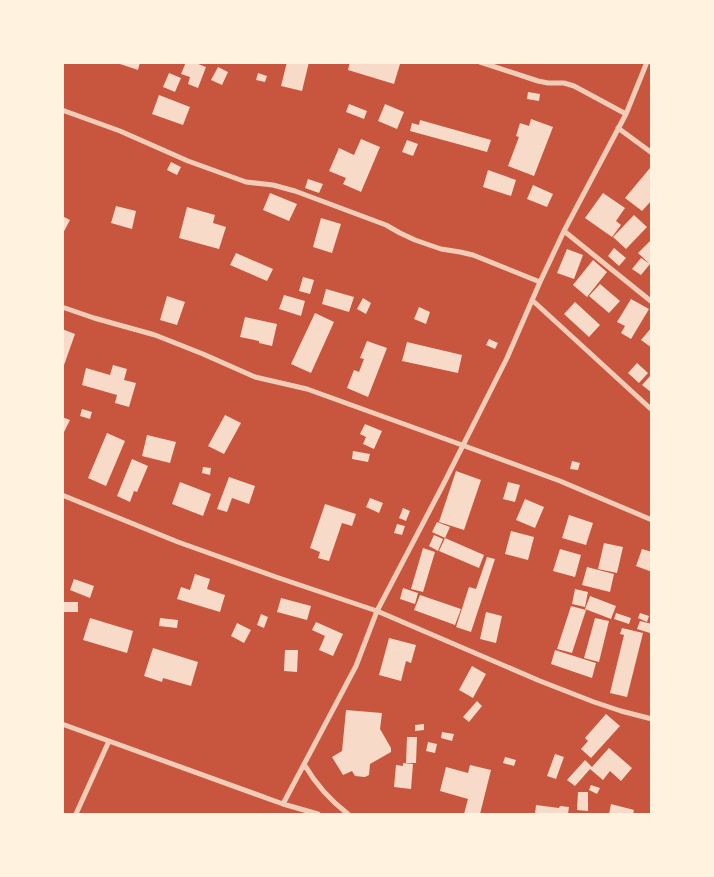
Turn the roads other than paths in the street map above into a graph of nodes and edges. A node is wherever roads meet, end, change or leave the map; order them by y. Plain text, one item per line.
1 (480, 62) edge
2 (647, 62) edge
3 (62, 110) edge
4 (626, 114) junction
5 (618, 128) junction
6 (652, 152) edge
7 (564, 231) junction
8 (540, 282) junction
9 (532, 300) junction
10 (652, 302) edge
11 (62, 307) edge
12 (652, 410) edge
13 (462, 445) junction
14 (62, 496) edge
15 (652, 520) edge
16 (377, 611) junction
17 (652, 719) edge
18 (62, 724) edge
19 (109, 741) junction
20 (304, 764) junction
21 (283, 804) junction
22 (76, 814) edge
23 (318, 814) edge
24 (348, 814) edge

1 - 4 street
2 - 4 street
3 - 8 street
4 - 5 street
5 - 6 street
5 - 7 street
7 - 8 street
7 - 10 street
8 - 9 street
9 - 12 street
9 - 13 street
11 - 13 street
13 - 15 street
13 - 16 street
14 - 16 street
16 - 17 street
16 - 20 street
18 - 19 street
19 - 21 street
19 - 22 street
20 - 21 street
20 - 24 street
21 - 23 street

